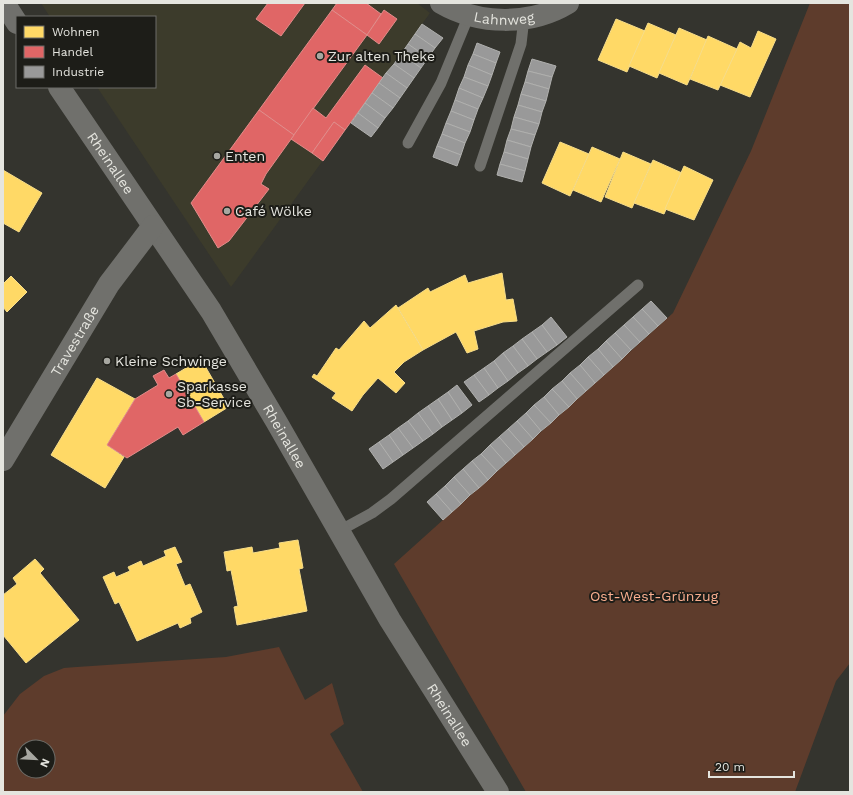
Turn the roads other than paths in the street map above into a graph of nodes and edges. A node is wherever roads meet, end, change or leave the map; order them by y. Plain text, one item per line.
1 (4, 3) edge
2 (441, 3) edge
3 (568, 3) edge
4 (469, 15) junction
5 (524, 18) junction
6 (16, 21) edge
7 (60, 88) edge
8 (408, 143) dead end
9 (480, 166) dead end
10 (152, 226) junction
11 (638, 285) dead end
12 (3, 460) edge
13 (339, 531) junction
14 (498, 792) edge

1 - 6 street
2 - 4 street, Lahnweg
3 - 5 street, Lahnweg
4 - 5 street, Lahnweg
4 - 8 lane
5 - 9 lane
7 - 10 street, Rheinallee
10 - 12 street, Travestraße
10 - 13 street, Rheinallee
11 - 13 lane
13 - 14 street, Rheinallee

